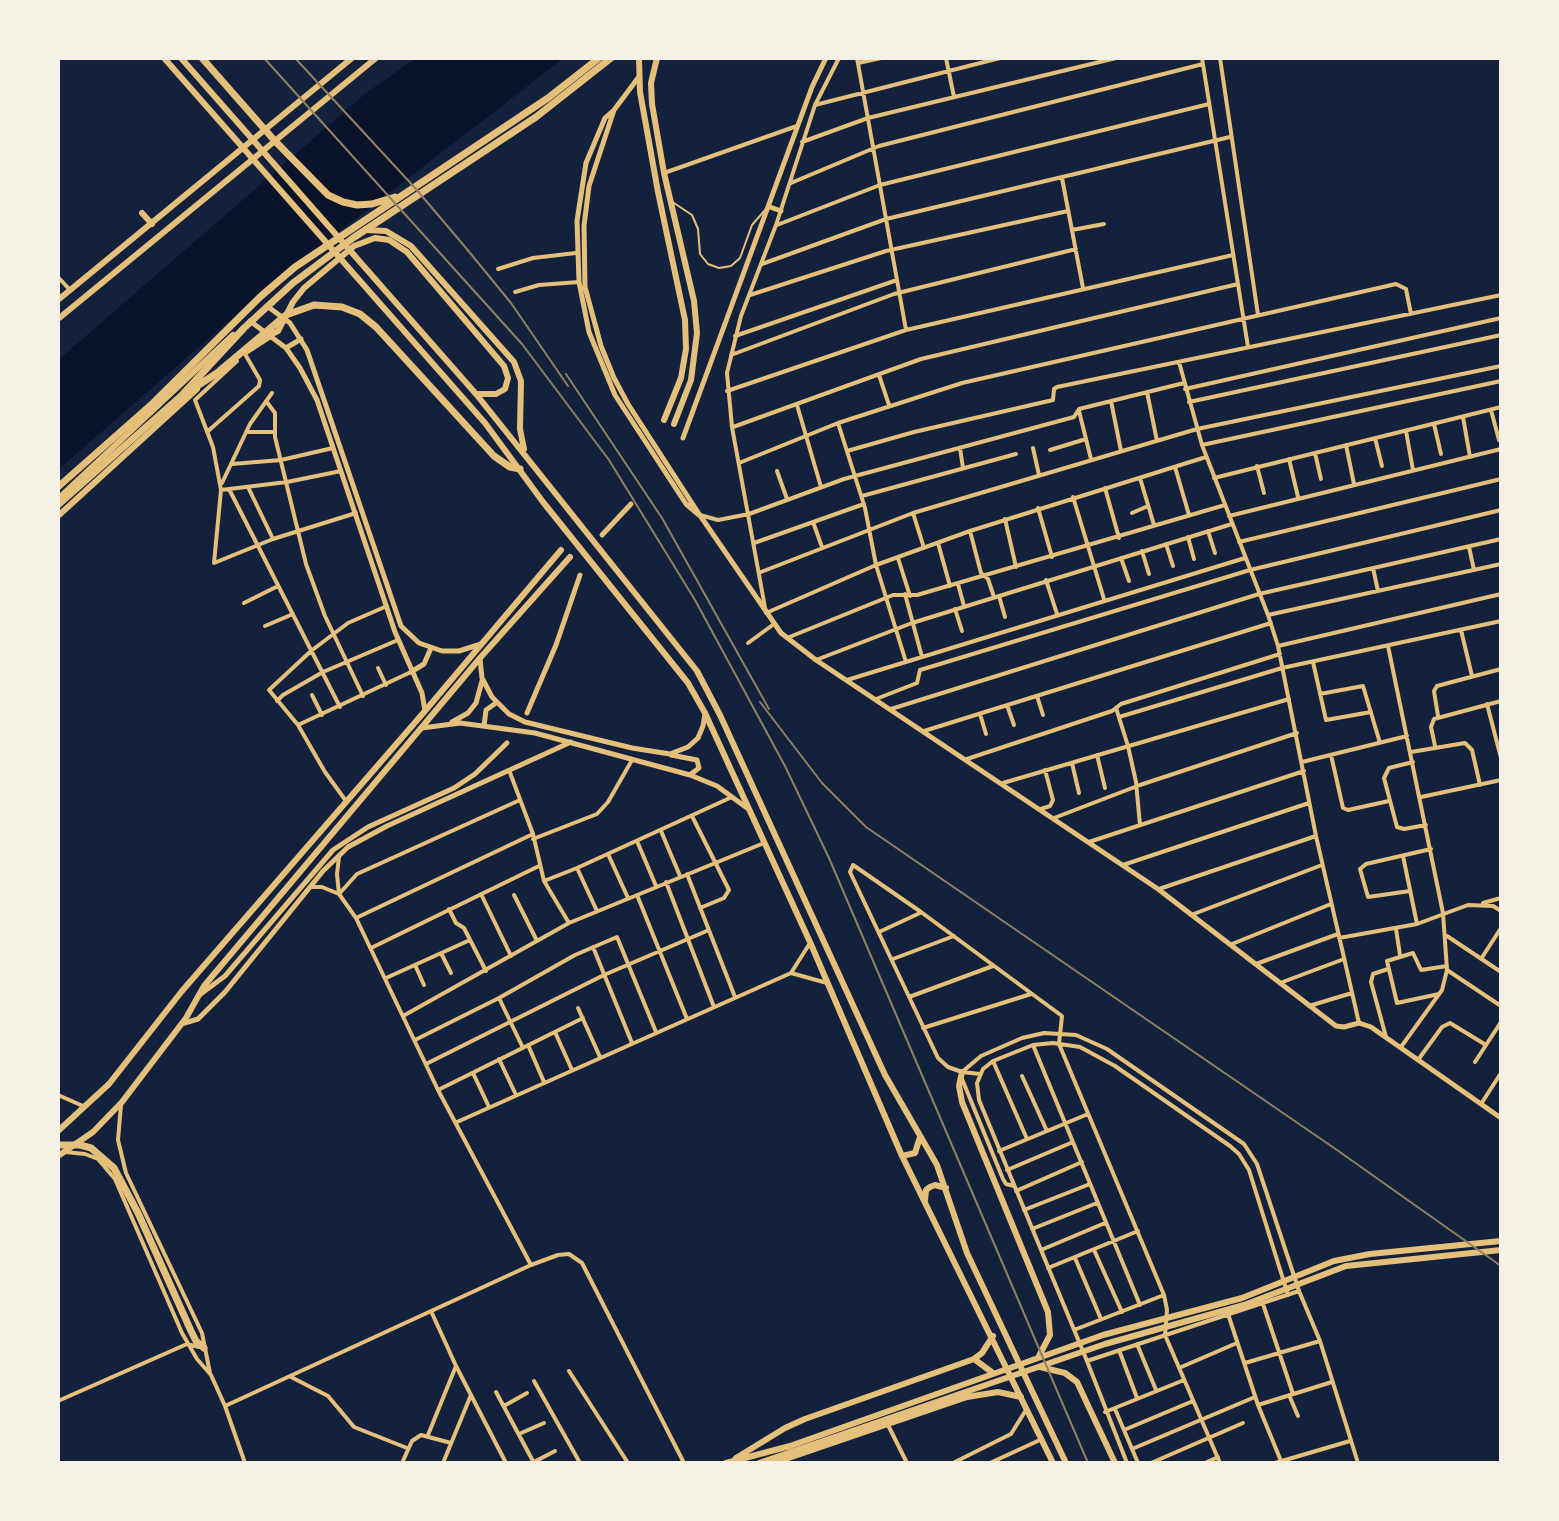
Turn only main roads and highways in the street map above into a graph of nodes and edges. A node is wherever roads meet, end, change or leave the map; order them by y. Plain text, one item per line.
1 (164, 58) edge
2 (181, 58) edge
3 (202, 58) edge
4 (352, 58) edge
5 (376, 58) edge
6 (599, 58) edge
7 (611, 58) edge
8 (639, 58) edge
9 (657, 58) edge
10 (405, 194) junction
11 (142, 213) dead end
12 (152, 224) junction
13 (58, 300) edge
14 (58, 319) edge
15 (476, 394) junction
16 (182, 395) junction
17 (664, 420) dead end
18 (674, 424) dead end
19 (525, 452) junction
20 (520, 469) junction
21 (58, 487) edge
22 (58, 502) edge
23 (58, 516) edge
24 (561, 550) dead end
25 (570, 557) dead end
26 (182, 991) junction
27 (197, 997) junction
28 (152, 1030) junction
29 (164, 1037) junction
30 (962, 1072) road end
31 (58, 1131) edge
32 (920, 1137) junction
33 (58, 1145) edge
34 (62, 1154) edge
35 (902, 1156) junction
36 (946, 1188) junction
37 (925, 1201) junction
38 (1501, 1241) edge
39 (1501, 1250) edge
40 (993, 1336) junction
41 (204, 1348) road end
42 (1039, 1356) junction
43 (974, 1359) junction
44 (1036, 1366) junction
45 (998, 1392) junction
46 (1021, 1397) junction
47 (878, 1421) junction
48 (776, 1462) edge
49 (725, 1463) edge
50 (759, 1463) edge
51 (1053, 1463) edge
52 (1066, 1463) edge
53 (1115, 1463) edge

1 - 20 main road
2 - 15 main road
3 - 10 highway
4 - 12 main road
5 - 14 main road
6 - 10 highway
7 - 16 highway
8 - 17 main road
9 - 18 main road
10 - 21 highway
11 - 12 main road
12 - 13 main road
15 - 19 main road
15 - 23 main road
16 - 20 highway
16 - 22 highway
19 - 22 main road
19 - 32 main road
20 - 35 main road
24 - 26 main road
25 - 27 main road
26 - 27 main road
26 - 28 main road
27 - 29 main road
28 - 29 main road
28 - 31 main road
29 - 34 main road
30 - 42 main road
32 - 35 main road
32 - 36 main road
33 - 41 highway
35 - 37 main road
36 - 37 main road
36 - 52 main road
37 - 40 main road
38 - 42 main road
39 - 44 main road
40 - 43 main road
40 - 46 main road
42 - 49 main road
43 - 45 main road
43 - 49 main road
44 - 47 main road
44 - 53 main road
45 - 46 main road
45 - 48 main road
46 - 51 main road
47 - 48 main road
47 - 50 main road

